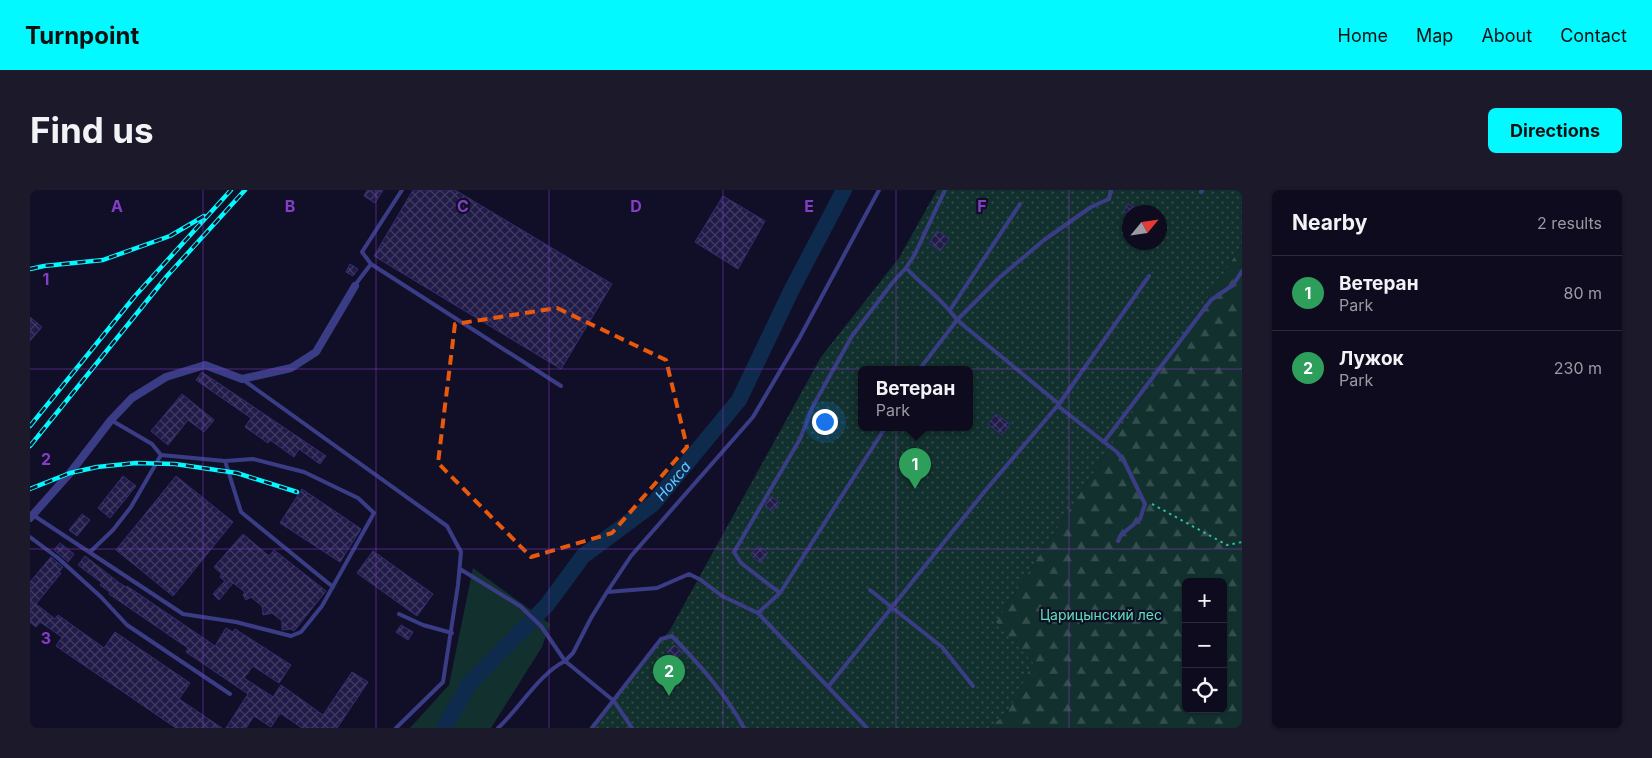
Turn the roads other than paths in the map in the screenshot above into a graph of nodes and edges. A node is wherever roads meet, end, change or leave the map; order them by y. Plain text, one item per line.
1 (402, 190) edge
2 (879, 190) edge
3 (945, 190) edge
4 (1111, 190) edge
5 (1020, 204) dead end
6 (371, 264) junction
7 (906, 268) junction
8 (1242, 272) edge
9 (1149, 276) dead end
10 (355, 286) joint
11 (950, 310) junction
12 (957, 320) junction
13 (922, 366) edge
14 (242, 379) junction
15 (561, 386) dead end
16 (1058, 405) junction
17 (111, 420) junction
18 (884, 431) edge
19 (1104, 442) junction
20 (161, 455) junction
21 (225, 462) junction
22 (31, 516) edge
23 (30, 537) edge
24 (1118, 541) dead end
25 (90, 552) junction
26 (460, 569) junction
27 (333, 587) junction
28 (870, 590) dead end
29 (607, 592) junction
30 (780, 593) junction
31 (891, 608) junction
32 (758, 613) junction
33 (400, 614) dead end
34 (452, 633) junction
35 (565, 661) junction
36 (972, 686) dead end
37 (828, 687) junction
38 (230, 694) dead end
39 (614, 701) junction
40 (396, 728) edge
41 (498, 728) edge
42 (592, 728) edge
43 (632, 728) edge
44 (744, 728) edge
45 (867, 728) edge

1 - 6 lane
2 - 29 lane
3 - 7 lane
4 - 12 lane
5 - 11 lane
6 - 10 lane
6 - 15 lane
7 - 11 lane
7 - 30 lane
8 - 19 lane
9 - 16 lane
10 - 14 street
11 - 12 lane
12 - 13 lane
12 - 16 lane
14 - 17 street
14 - 26 lane
16 - 19 lane
16 - 31 lane
17 - 20 lane
17 - 22 street
18 - 30 lane
19 - 24 lane
20 - 21 lane
20 - 25 lane
21 - 27 lane
21 - 27 lane
22 - 25 lane
23 - 38 lane
25 - 27 lane
26 - 34 lane
26 - 35 lane
28 - 31 lane
29 - 32 lane
29 - 35 lane
30 - 32 lane
31 - 36 lane
31 - 37 lane
32 - 37 lane
33 - 34 lane
34 - 40 lane
35 - 39 lane
35 - 41 lane
37 - 45 lane
39 - 42 lane
39 - 43 lane
39 - 44 lane

